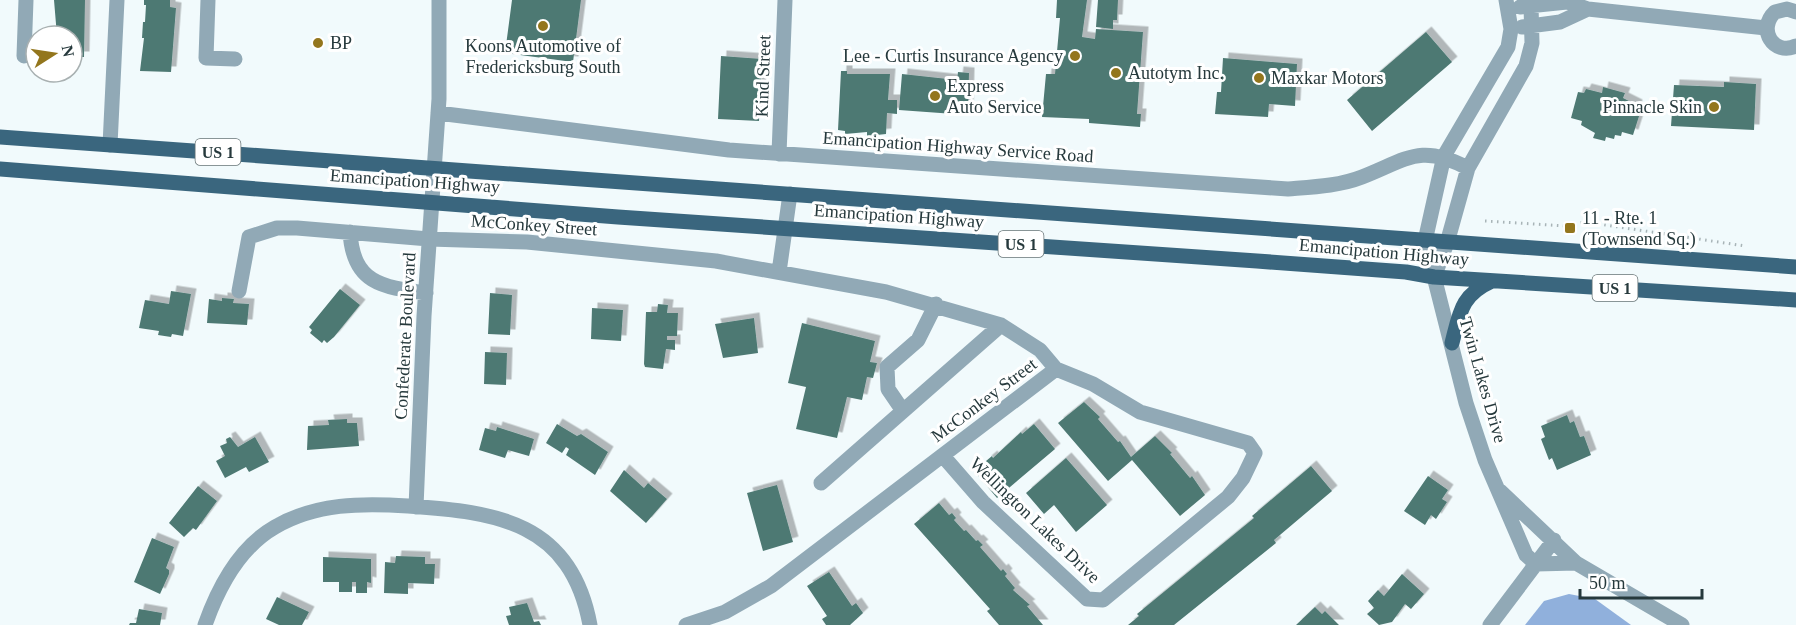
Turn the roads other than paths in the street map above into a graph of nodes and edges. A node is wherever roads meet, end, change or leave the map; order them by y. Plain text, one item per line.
1 (26, 0) edge
2 (117, 0) edge
3 (208, 0) edge
4 (439, 0) edge
5 (785, 0) edge
6 (1529, 3) edge
7 (1507, 4) edge
8 (1795, 7) edge
9 (1588, 9) junction
10 (25, 24) edge
11 (1531, 26) junction
12 (1766, 28) junction
13 (1511, 29) junction
14 (1796, 46) edge
15 (235, 60) dead end
16 (438, 113) junction
17 (0, 137) edge
18 (110, 145) junction
19 (779, 154) junction
20 (1444, 156) junction
21 (435, 168) junction
22 (1468, 168) junction
23 (0, 169) edge
24 (790, 194) junction
25 (432, 201) junction
26 (785, 227) junction
27 (350, 232) junction
28 (429, 239) junction
29 (1425, 241) junction
30 (1448, 243) junction
31 (1796, 267) edge
32 (779, 272) junction
33 (1434, 277) junction
34 (1493, 280) junction
35 (239, 291) dead end
36 (426, 293) junction
37 (1796, 300) edge
38 (936, 304) junction
39 (1001, 325) junction
40 (1452, 343) junction
41 (1056, 369) junction
42 (903, 411) junction
43 (943, 456) junction
44 (821, 483) dead end
45 (1500, 491) junction
46 (416, 507) junction
47 (1554, 540) junction
48 (1576, 563) junction
49 (1536, 564) junction
50 (205, 625) edge
51 (590, 625) edge
52 (686, 625) edge
53 (1490, 625) edge
54 (1682, 625) edge

1 - 10 street
2 - 18 street
3 - 15 street
4 - 16 street, Confederate Boulevard
5 - 19 street, Kind Street
6 - 7 street
6 - 9 street
6 - 11 street
7 - 13 street
8 - 12 street
9 - 11 street
9 - 12 street
11 - 13 street
11 - 22 street
12 - 14 street
13 - 20 street
16 - 19 street, Emancipation Highway Service Road
16 - 21 street, Confederate Boulevard
17 - 18 main road, Emancipation Highway / US 1
18 - 21 main road, Emancipation Highway / US 1
19 - 20 street, Emancipation Highway Service Road
20 - 22 street, Emancipation Highway Service Road
20 - 29 street
21 - 24 main road, Emancipation Highway / US 1
21 - 25 street, Confederate Boulevard
22 - 30 street
23 - 25 main road, Emancipation Highway / US 1
24 - 26 street
24 - 29 main road, Emancipation Highway / US 1
25 - 26 main road, Emancipation Highway / US 1
25 - 28 street, Confederate Boulevard
26 - 32 street
26 - 33 main road, Emancipation Highway / US 1
27 - 28 street, McConkey Street
27 - 35 street, McConkey Street
27 - 36 street
28 - 32 street, McConkey Street
28 - 36 street, Confederate Boulevard
29 - 30 main road, Emancipation Highway / US 1
29 - 33 street, Twin Lakes Drive
30 - 31 main road, Emancipation Highway / US 1
30 - 33 street
32 - 38 street, McConkey Street
33 - 34 main road, Emancipation Highway / US 1
33 - 40 street, Twin Lakes Drive
34 - 37 main road, Emancipation Highway / US 1
34 - 40 main road
36 - 46 street, Confederate Boulevard
38 - 39 street, McConkey Street
38 - 42 street
39 - 41 street, McConkey Street
39 - 42 street
40 - 45 street, Twin Lakes Drive
41 - 43 street, McConkey Street
41 - 43 street, Wellington Lakes Drive
42 - 44 street
43 - 52 street, McConkey Street
45 - 47 street, Twin Lakes Drive
45 - 49 street, Twin Lakes Drive
46 - 50 street
46 - 51 street
47 - 48 street, Twin Lakes Drive
47 - 49 street
48 - 49 street
48 - 54 street, Twin Lakes Drive
49 - 53 street

